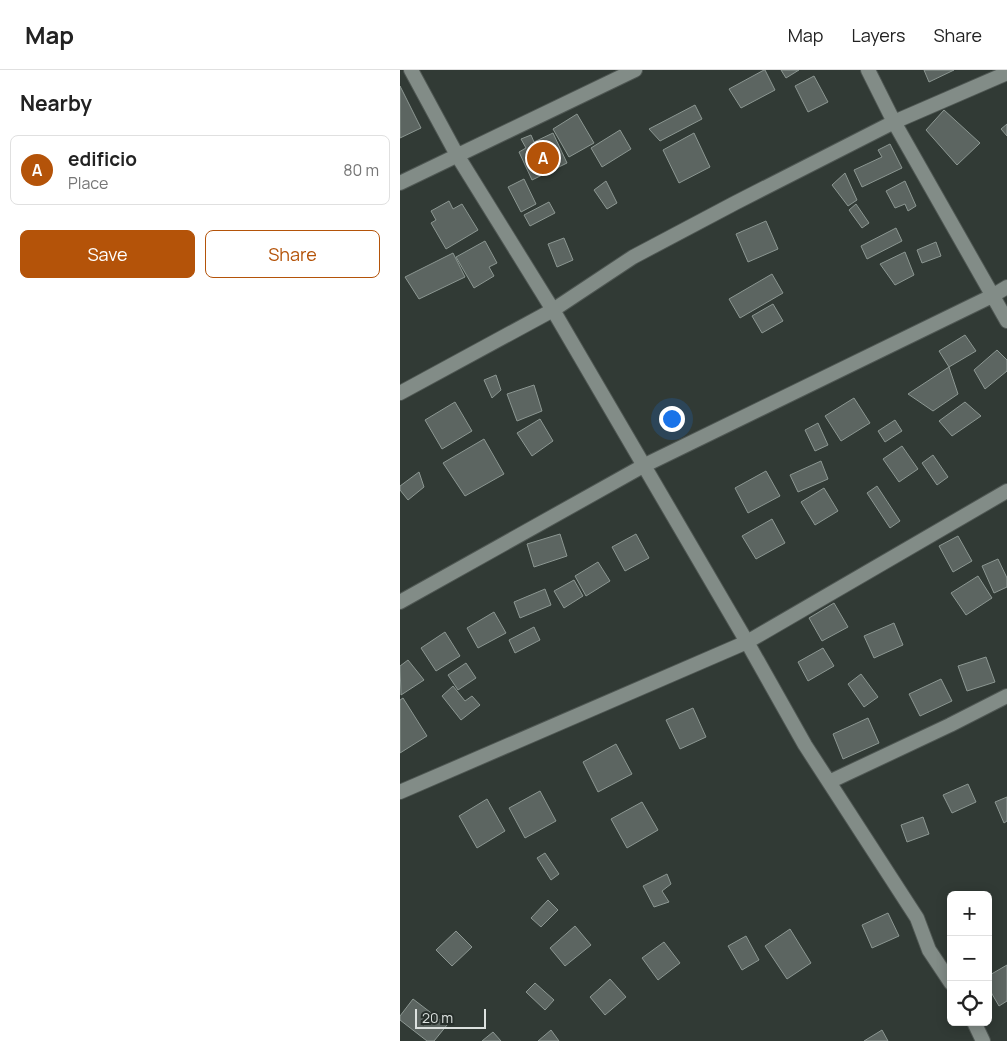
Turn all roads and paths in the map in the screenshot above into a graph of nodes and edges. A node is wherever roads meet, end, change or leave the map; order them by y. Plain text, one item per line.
1 (411, 70) edge
2 (635, 70) edge
3 (868, 70) edge
4 (1007, 73) edge
5 (894, 122) junction
6 (458, 155) junction
7 (400, 183) edge
8 (1007, 287) edge
9 (992, 296) junction
10 (553, 310) junction
11 (1007, 321) edge
12 (400, 393) edge
13 (643, 466) junction
14 (1007, 491) edge
15 (400, 602) edge
16 (747, 642) junction
17 (1007, 696) edge
18 (829, 782) junction
19 (400, 792) edge
20 (950, 981) edge
21 (976, 1026) edge
22 (983, 1041) edge

1 - 6 street
2 - 6 street
3 - 5 street
4 - 5 street
5 - 9 street
5 - 10 street
6 - 7 street
6 - 10 street
8 - 9 street
9 - 11 street
9 - 13 street
10 - 12 street
10 - 13 street
13 - 15 street
13 - 16 street
14 - 16 street
16 - 18 street
16 - 19 street
17 - 18 street
18 - 20 street
21 - 22 street

